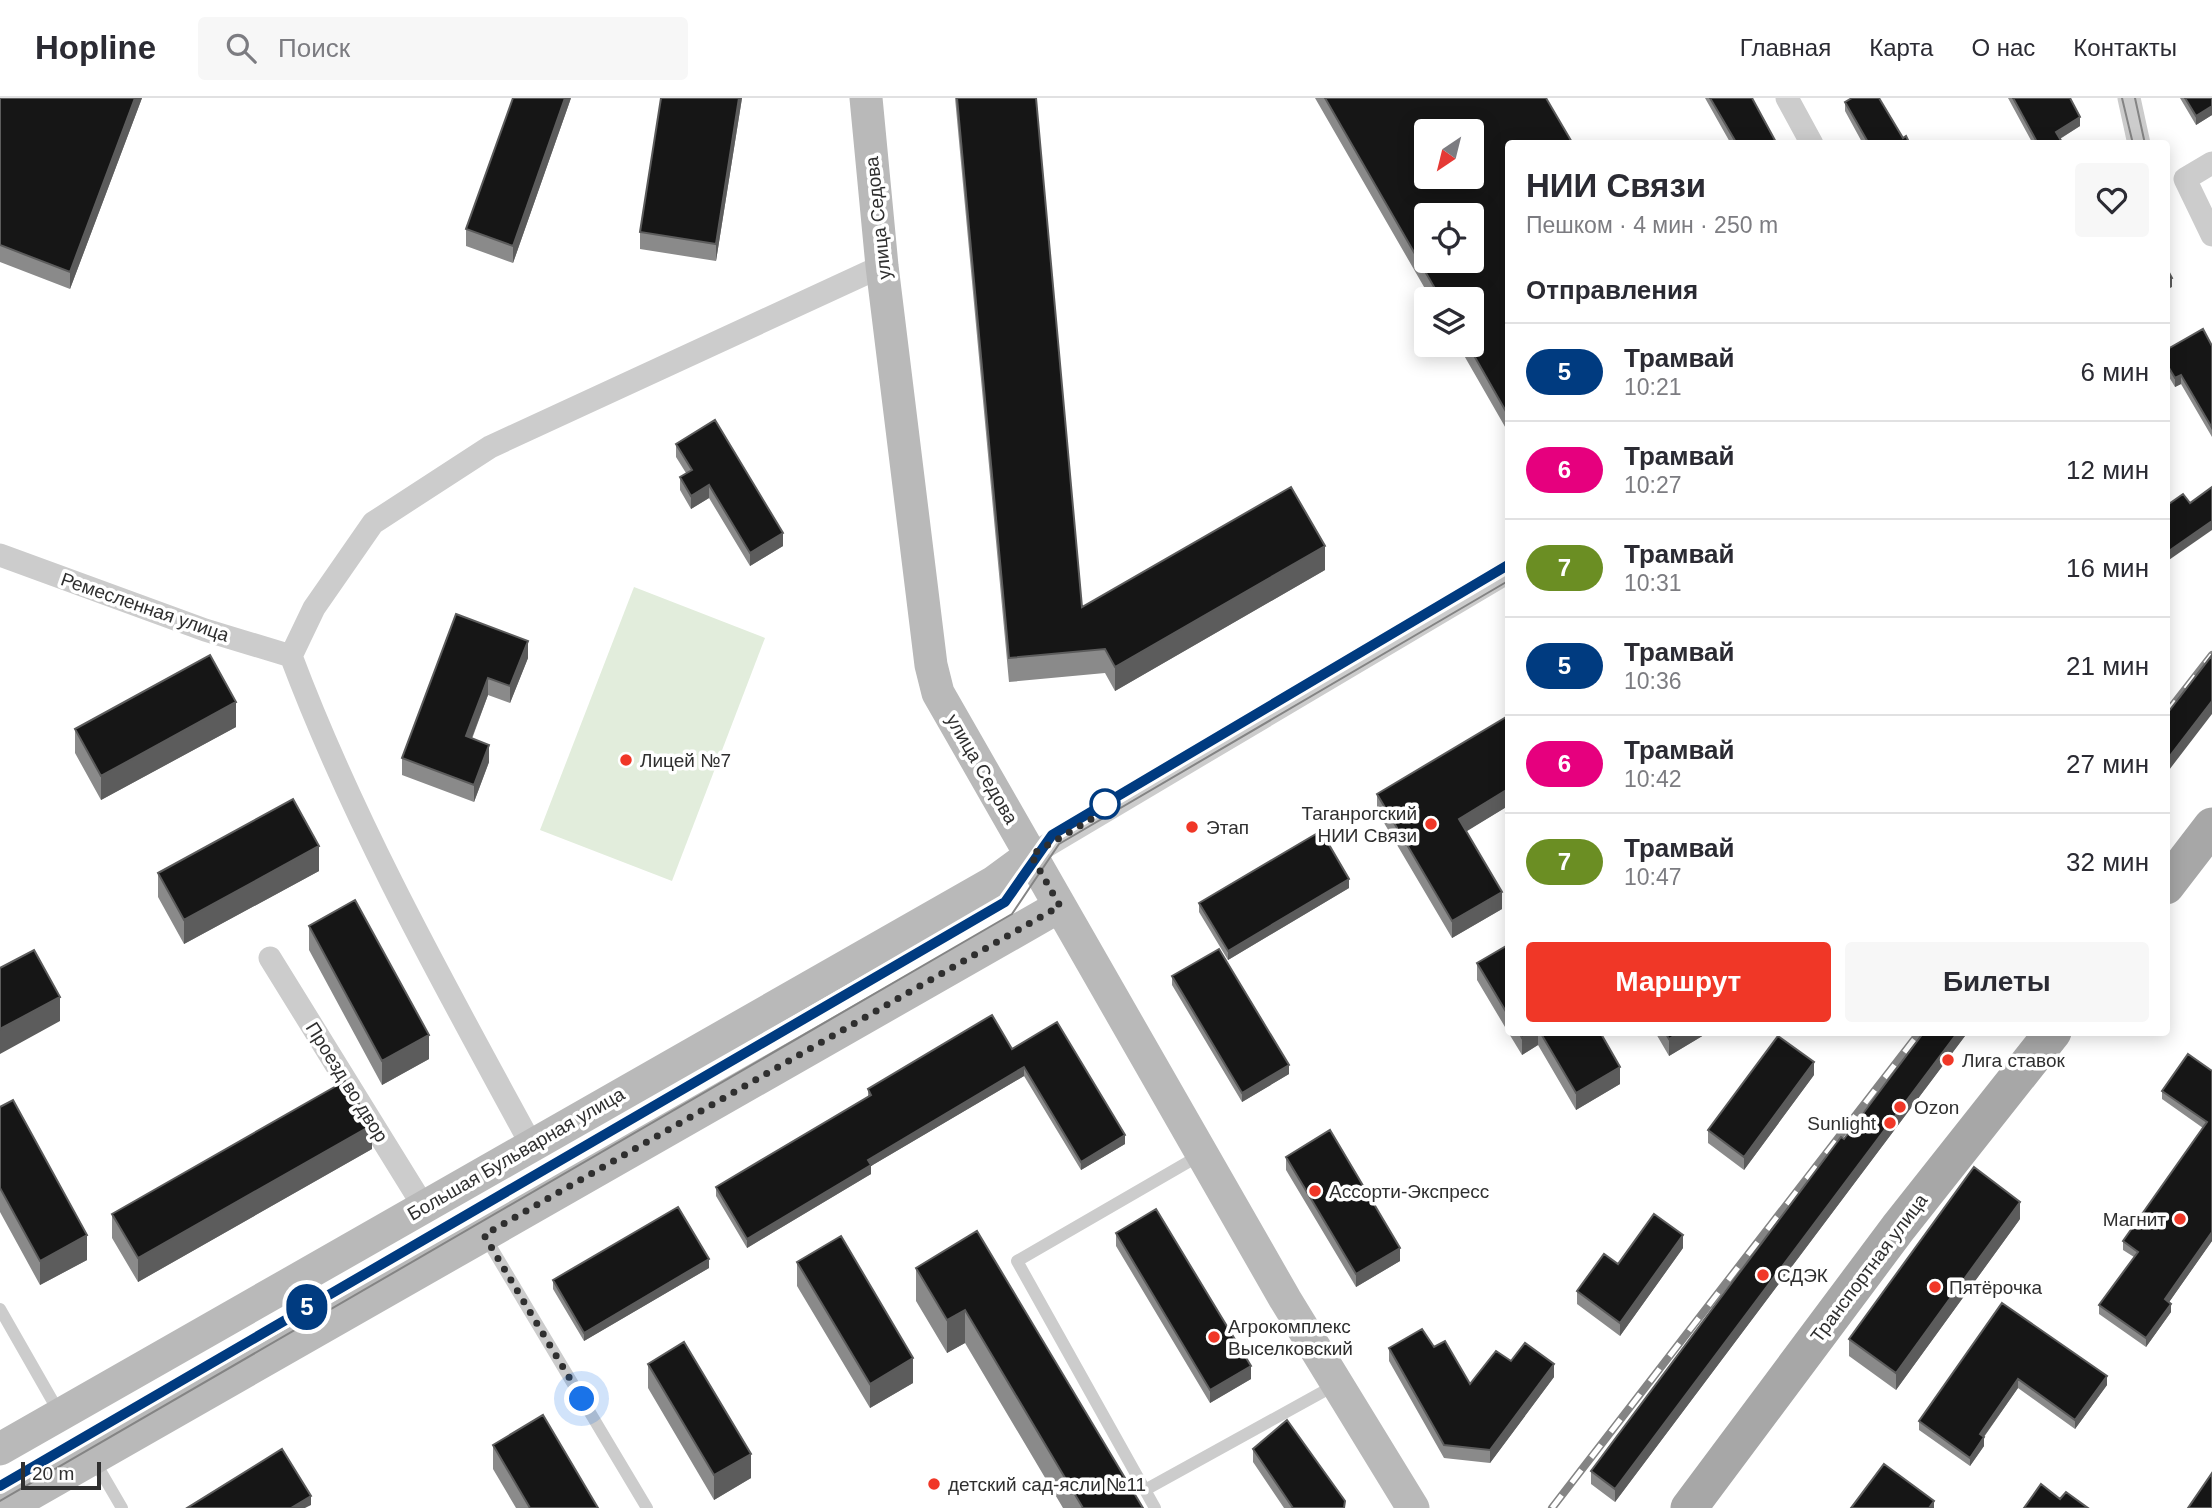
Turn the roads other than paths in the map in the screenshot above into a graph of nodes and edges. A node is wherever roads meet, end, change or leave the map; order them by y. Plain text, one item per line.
1 (866, 98) edge
2 (2129, 98) edge
3 (1794, 101) edge
4 (1810, 140) edge
5 (2138, 140) edge
6 (2212, 163) edge
7 (2212, 235) edge
8 (882, 266) junction
9 (0, 555) edge
10 (1505, 574) edge
11 (291, 656) junction
12 (2212, 826) edge
13 (1031, 855) junction
14 (2170, 881) edge
15 (1060, 906) junction
16 (270, 958) dead end
17 (2050, 1036) edge
18 (532, 1146) junction
19 (1203, 1154) junction
20 (424, 1207) junction
21 (484, 1235) junction
22 (0, 1309) edge
23 (1337, 1384) junction
24 (60, 1415) junction
25 (0, 1449) edge
26 (93, 1459) junction
27 (1145, 1490) junction
28 (6, 1508) edge
29 (122, 1508) edge
30 (647, 1508) edge
31 (1155, 1508) edge
32 (1413, 1508) edge
33 (1689, 1508) edge

1 - 8 main road, улица Седова
2 - 5 street
3 - 4 street
6 - 7 street
8 - 11 street
8 - 13 main road, улица Седова
9 - 11 street, Ремесленная улица
10 - 13 street
11 - 18 street
12 - 14 main road
13 - 15 main road, улица Седова
13 - 18 main road, Большая Бульварная улица
15 - 19 main road, улица Седова
15 - 21 main road
16 - 20 street, Проезд во двор
17 - 33 main road, Транспортная улица
18 - 20 main road, Большая Бульварная улица
19 - 23 main road, улица Седова
19 - 27 lane
20 - 24 main road, Большая Бульварная улица
21 - 26 main road
21 - 30 lane
22 - 24 lane
23 - 27 lane
23 - 32 main road, улица Седова
24 - 25 main road, Большая Бульварная улица
26 - 28 main road
26 - 29 lane
27 - 31 lane

